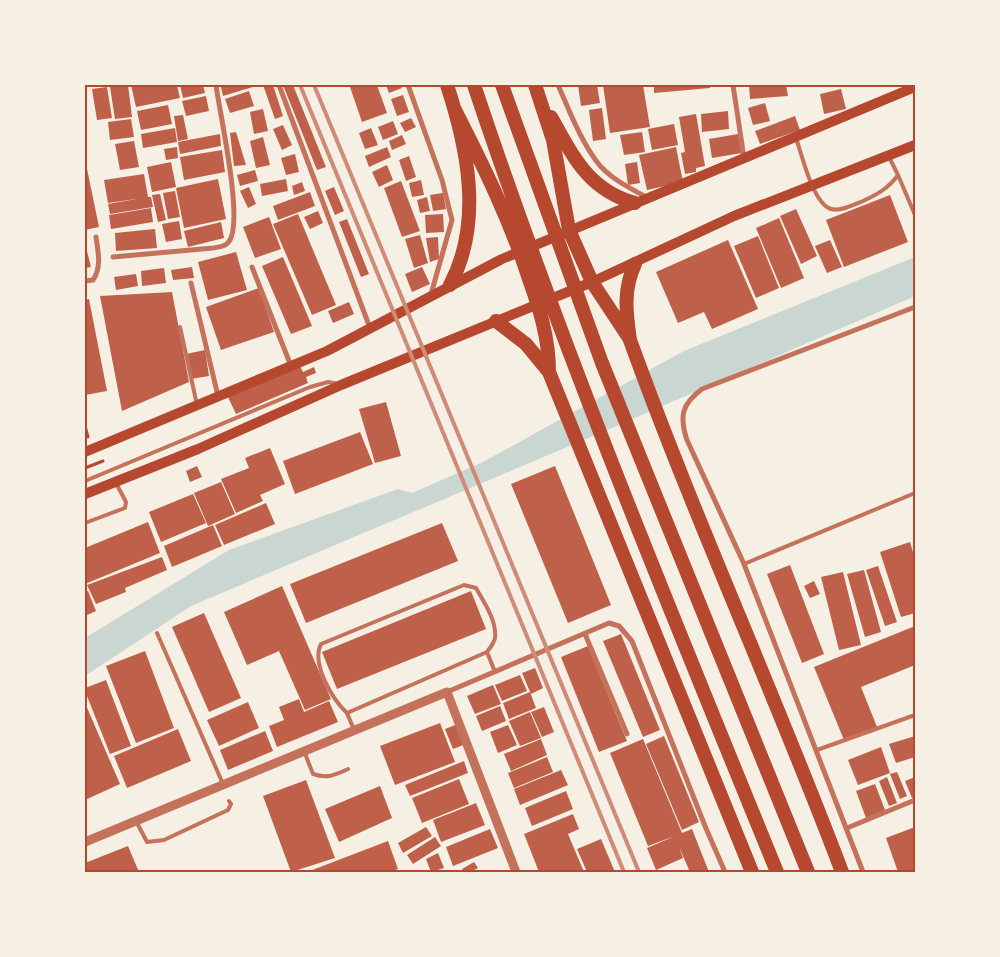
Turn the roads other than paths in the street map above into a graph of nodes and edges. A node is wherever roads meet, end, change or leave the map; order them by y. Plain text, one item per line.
1 (216, 85) edge
2 (279, 85) edge
3 (408, 85) edge
4 (447, 85) edge
5 (474, 85) edge
6 (502, 85) edge
7 (558, 85) edge
8 (734, 85) edge
9 (915, 87) edge
10 (537, 90) edge
11 (455, 110) junction
12 (796, 138) junction
13 (915, 145) edge
14 (888, 157) junction
15 (744, 158) junction
16 (898, 175) junction
17 (812, 186) junction
18 (641, 200) junction
19 (915, 215) edge
20 (569, 230) junction
21 (96, 236) dead end
22 (520, 252) junction
23 (113, 257) dead end
24 (634, 264) junction
25 (252, 267) dead end
26 (85, 281) edge
27 (592, 282) junction
28 (191, 283) dead end
29 (450, 285) junction
30 (430, 296) junction
31 (538, 303) junction
32 (915, 307) edge
33 (496, 321) junction
34 (180, 327) dead end
35 (370, 329) junction
36 (632, 345) junction
37 (291, 366) junction
38 (551, 376) junction
39 (341, 384) junction
40 (218, 396) junction
41 (197, 405) junction
42 (85, 452) edge
43 (85, 481) edge
44 (116, 481) junction
45 (915, 493) edge
46 (85, 494) edge
47 (85, 523) edge
48 (744, 564) junction
49 (157, 633) dead end
50 (585, 634) junction
51 (487, 652) junction
52 (495, 672) junction
53 (447, 692) junction
54 (347, 713) junction
55 (915, 715) edge
56 (354, 730) junction
57 (626, 734) dead end
58 (817, 750) junction
59 (304, 751) junction
60 (348, 770) dead end
61 (223, 785) junction
62 (229, 800) dead end
63 (915, 800) edge
64 (136, 821) junction
65 (847, 828) junction
66 (85, 842) edge
67 (516, 872) edge
68 (725, 872) edge
69 (752, 872) edge
70 (777, 872) edge
71 (808, 872) edge
72 (842, 872) edge
73 (863, 872) edge

1 - 23 street
2 - 35 street
3 - 30 street
4 - 11 highway
5 - 70 highway
6 - 71 highway
7 - 18 street
8 - 15 street
9 - 12 main road
10 - 18 highway
10 - 20 highway
11 - 22 highway
11 - 29 highway
12 - 15 main road
12 - 17 lane
13 - 14 main road
14 - 16 lane
14 - 17 main road
15 - 18 main road
16 - 17 lane
16 - 19 lane
17 - 24 main road
18 - 20 main road
20 - 22 main road
20 - 27 highway
21 - 26 street
22 - 29 main road
22 - 31 highway
24 - 27 main road
24 - 36 highway
25 - 37 street
27 - 31 main road
27 - 36 highway
28 - 40 street
29 - 30 main road
30 - 35 main road
31 - 33 main road
31 - 38 highway
32 - 48 street
33 - 38 highway
33 - 39 main road
34 - 41 lane
35 - 37 main road
36 - 72 highway
37 - 40 main road
38 - 69 highway
39 - 43 lane
39 - 44 main road
40 - 41 main road
41 - 42 main road
44 - 46 main road
44 - 47 lane
45 - 48 lane
48 - 58 street
49 - 61 lane
50 - 52 street
50 - 57 street
50 - 68 street
51 - 52 lane
51 - 54 lane
51 - 54 lane
52 - 53 street
53 - 56 street
53 - 67 street
54 - 56 lane
55 - 58 lane
56 - 59 street
58 - 65 street
59 - 60 lane
59 - 61 street
61 - 64 street
62 - 64 lane
63 - 65 street
64 - 66 street
65 - 73 street

